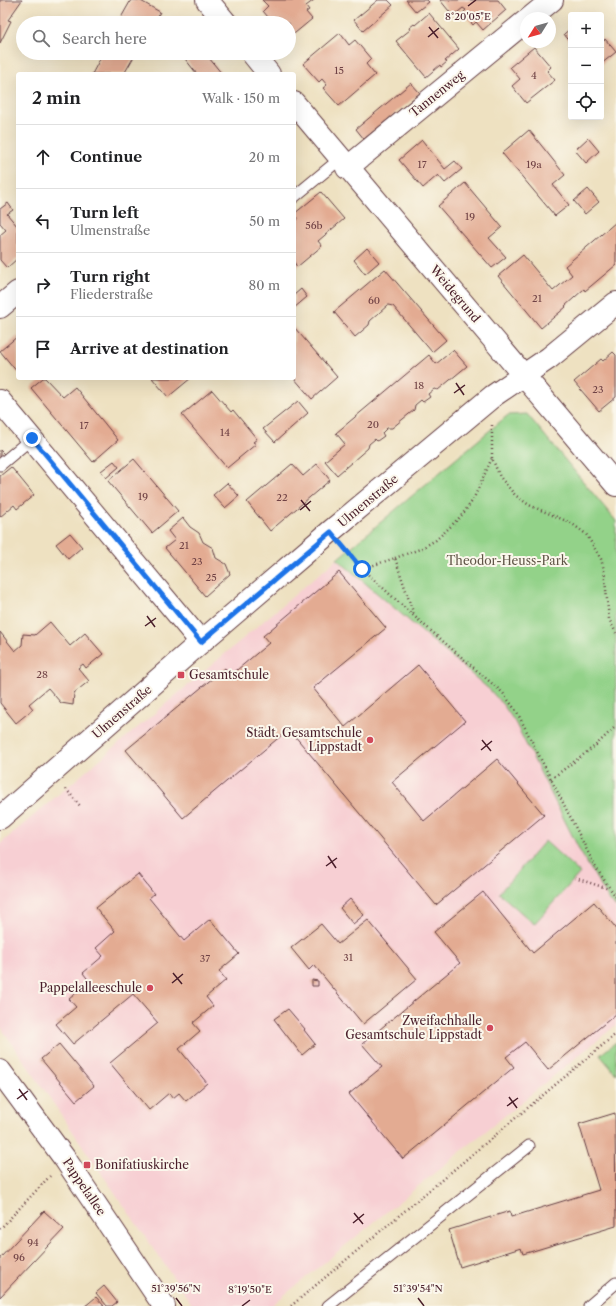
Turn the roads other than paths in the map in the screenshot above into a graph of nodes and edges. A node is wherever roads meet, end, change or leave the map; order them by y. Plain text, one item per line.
1 (207, 0) edge
2 (552, 0) edge
3 (537, 12) edge
4 (220, 16) edge
5 (520, 26) edge
6 (258, 60) edge
7 (267, 72) edge
8 (296, 105) edge
9 (344, 163) junction
10 (296, 196) edge
11 (16, 294) edge
12 (616, 303) edge
13 (0, 307) edge
14 (524, 376) junction
15 (0, 401) edge
16 (32, 438) junction
17 (0, 465) edge
18 (616, 485) edge
19 (201, 642) junction
20 (0, 818) edge
21 (0, 1071) edge
22 (529, 1146) dead end
23 (616, 1283) edge
24 (164, 1306) edge
25 (328, 1306) edge
26 (589, 1306) edge

1 - 4 street
2 - 3 street
5 - 9 street, Tannenweg
6 - 7 street
8 - 9 street, Weidegrund
9 - 10 lane
9 - 14 street, Weidegrund
11 - 13 street
12 - 14 street, Ulmenstraße
14 - 18 street, Weidegrund
14 - 19 street, Ulmenstraße
15 - 16 street
16 - 17 lane
16 - 19 street
19 - 20 street, Ulmenstraße
21 - 24 street, Pappelallee
22 - 25 lane
23 - 26 lane

